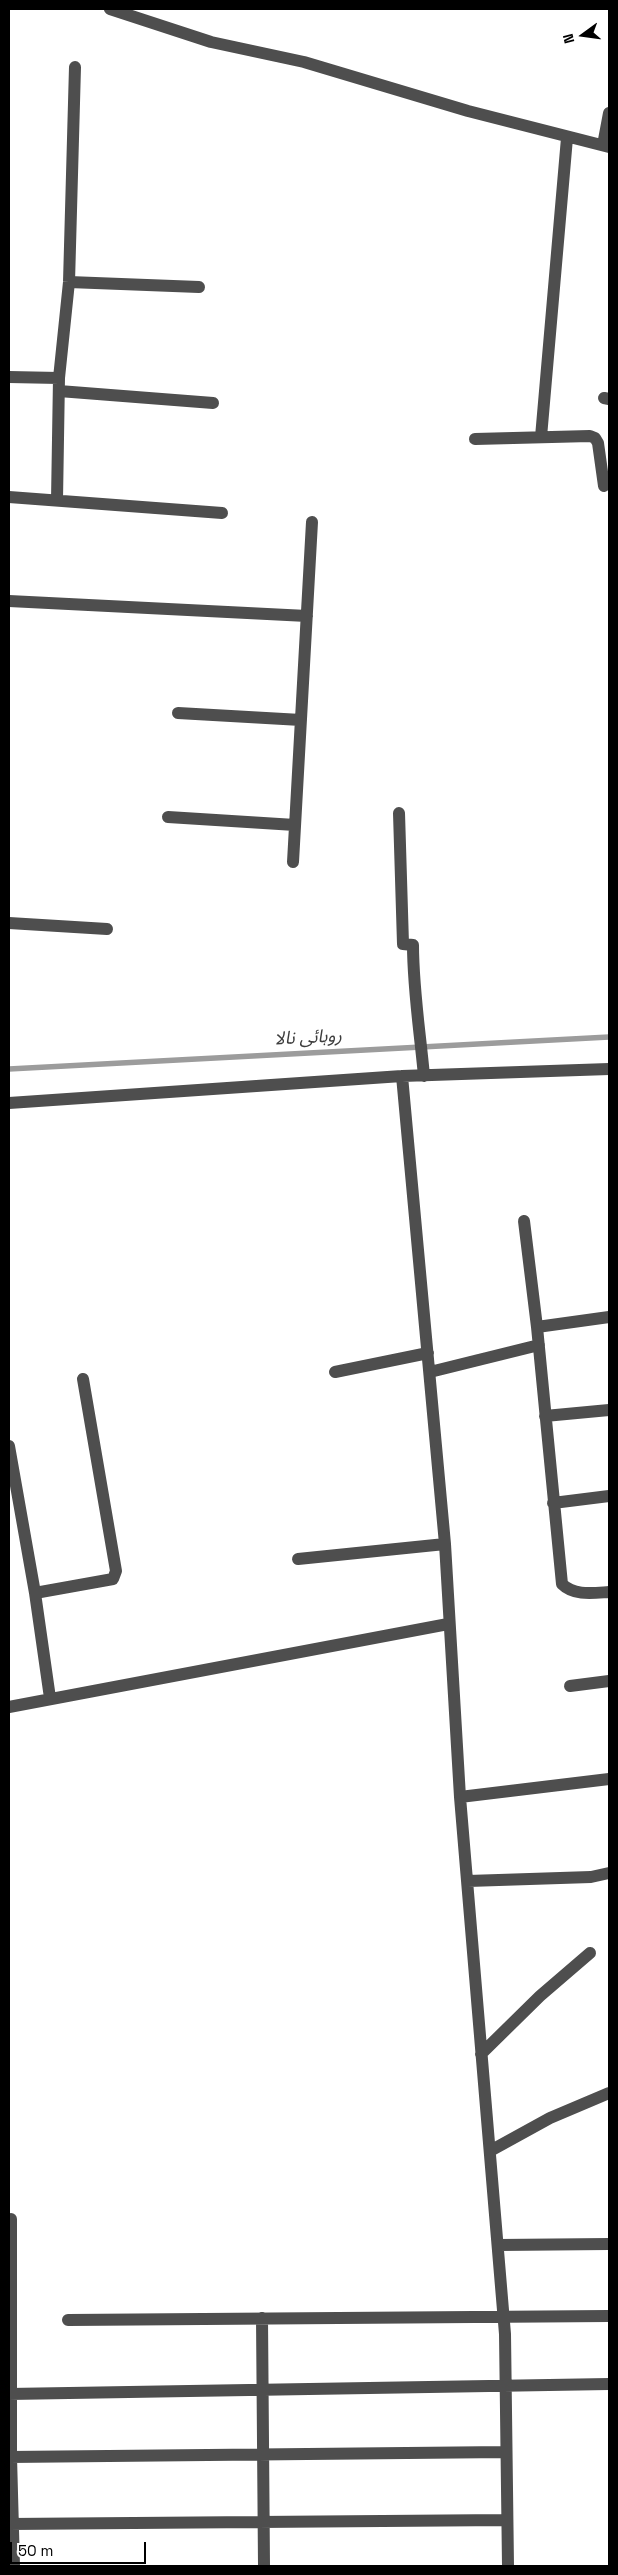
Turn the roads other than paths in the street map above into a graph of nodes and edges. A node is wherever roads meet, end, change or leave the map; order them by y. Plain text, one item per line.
1 (110, 9) edge
2 (75, 67) dead end
3 (609, 113) edge
4 (568, 138) junction
5 (606, 146) edge
6 (69, 282) junction
7 (199, 287) dead end
8 (9, 377) edge
9 (60, 378) junction
10 (59, 391) junction
11 (213, 403) dead end
12 (540, 437) junction
13 (475, 439) dead end
14 (604, 486) dead end
15 (9, 497) edge
16 (57, 500) junction
17 (222, 513) dead end
18 (312, 522) dead end
19 (9, 601) edge
20 (307, 616) junction
21 (178, 713) dead end
22 (301, 720) junction
23 (399, 813) dead end
24 (168, 817) dead end
25 (294, 825) junction
26 (292, 862) dead end
27 (9, 923) edge
28 (107, 928) dead end
29 (609, 1069) edge
30 (402, 1076) junction
31 (424, 1076) junction
32 (9, 1103) edge
33 (524, 1221) dead end
34 (609, 1317) edge
35 (537, 1327) junction
36 (538, 1345) junction
37 (428, 1353) junction
38 (335, 1372) dead end
39 (430, 1372) junction
40 (84, 1379) dead end
41 (609, 1410) edge
42 (545, 1416) junction
43 (9, 1446) edge
44 (609, 1496) edge
45 (553, 1503) junction
46 (445, 1544) junction
47 (298, 1560) dead end
48 (609, 1592) edge
49 (35, 1593) junction
50 (448, 1624) junction
51 (609, 1681) edge
52 (570, 1686) dead end
53 (50, 1698) junction
54 (9, 1707) edge
55 (609, 1779) edge
56 (460, 1797) junction
57 (609, 1873) edge
58 (468, 1882) junction
59 (590, 1953) dead end
60 (481, 2054) junction
61 (609, 2094) edge
62 (490, 2151) junction
63 (11, 2219) dead end
64 (609, 2244) edge
65 (10, 2245) edge
66 (498, 2245) junction
67 (504, 2315) junction
68 (609, 2316) edge
69 (262, 2318) junction
70 (68, 2320) dead end
71 (506, 2384) junction
72 (609, 2384) edge
73 (262, 2389) junction
74 (11, 2394) edge
75 (506, 2452) junction
76 (263, 2456) junction
77 (10, 2457) edge
78 (507, 2520) junction
79 (264, 2522) junction
80 (11, 2524) edge
81 (14, 2566) edge
82 (264, 2566) edge
83 (508, 2566) edge

1 - 4 street
2 - 6 street
3 - 5 street
4 - 5 street
4 - 12 street
6 - 7 street
6 - 9 street
8 - 9 street
9 - 10 street
10 - 11 street
10 - 16 street
12 - 13 street
12 - 14 street
15 - 16 street
16 - 17 street
18 - 20 street
19 - 20 street
20 - 22 street
21 - 22 street
22 - 25 street
23 - 31 street
24 - 25 street
25 - 26 street
27 - 28 street
29 - 31 street
30 - 31 street
30 - 32 street
30 - 37 street
33 - 35 street
34 - 35 street
35 - 36 street
36 - 39 street
36 - 42 street
37 - 38 street
37 - 39 street
39 - 46 street
40 - 49 street
41 - 42 street
42 - 45 street
43 - 49 street
44 - 45 street
45 - 48 street
46 - 47 street
46 - 50 street
49 - 53 street
50 - 53 street
50 - 56 street
51 - 52 street
53 - 54 street
55 - 56 street
56 - 58 street
57 - 58 street
58 - 60 street
59 - 60 street
60 - 62 street
61 - 62 street
62 - 66 street
63 - 65 street
64 - 66 street
65 - 74 street
66 - 67 street
67 - 68 street
67 - 69 street
67 - 71 street
69 - 70 street
69 - 73 street
71 - 72 street
71 - 73 street
71 - 75 street
73 - 74 street
73 - 76 street
74 - 77 street
75 - 76 street
75 - 78 street
76 - 77 street
76 - 79 street
77 - 80 street
78 - 79 street
78 - 83 street
79 - 80 street
79 - 82 street
80 - 81 street

